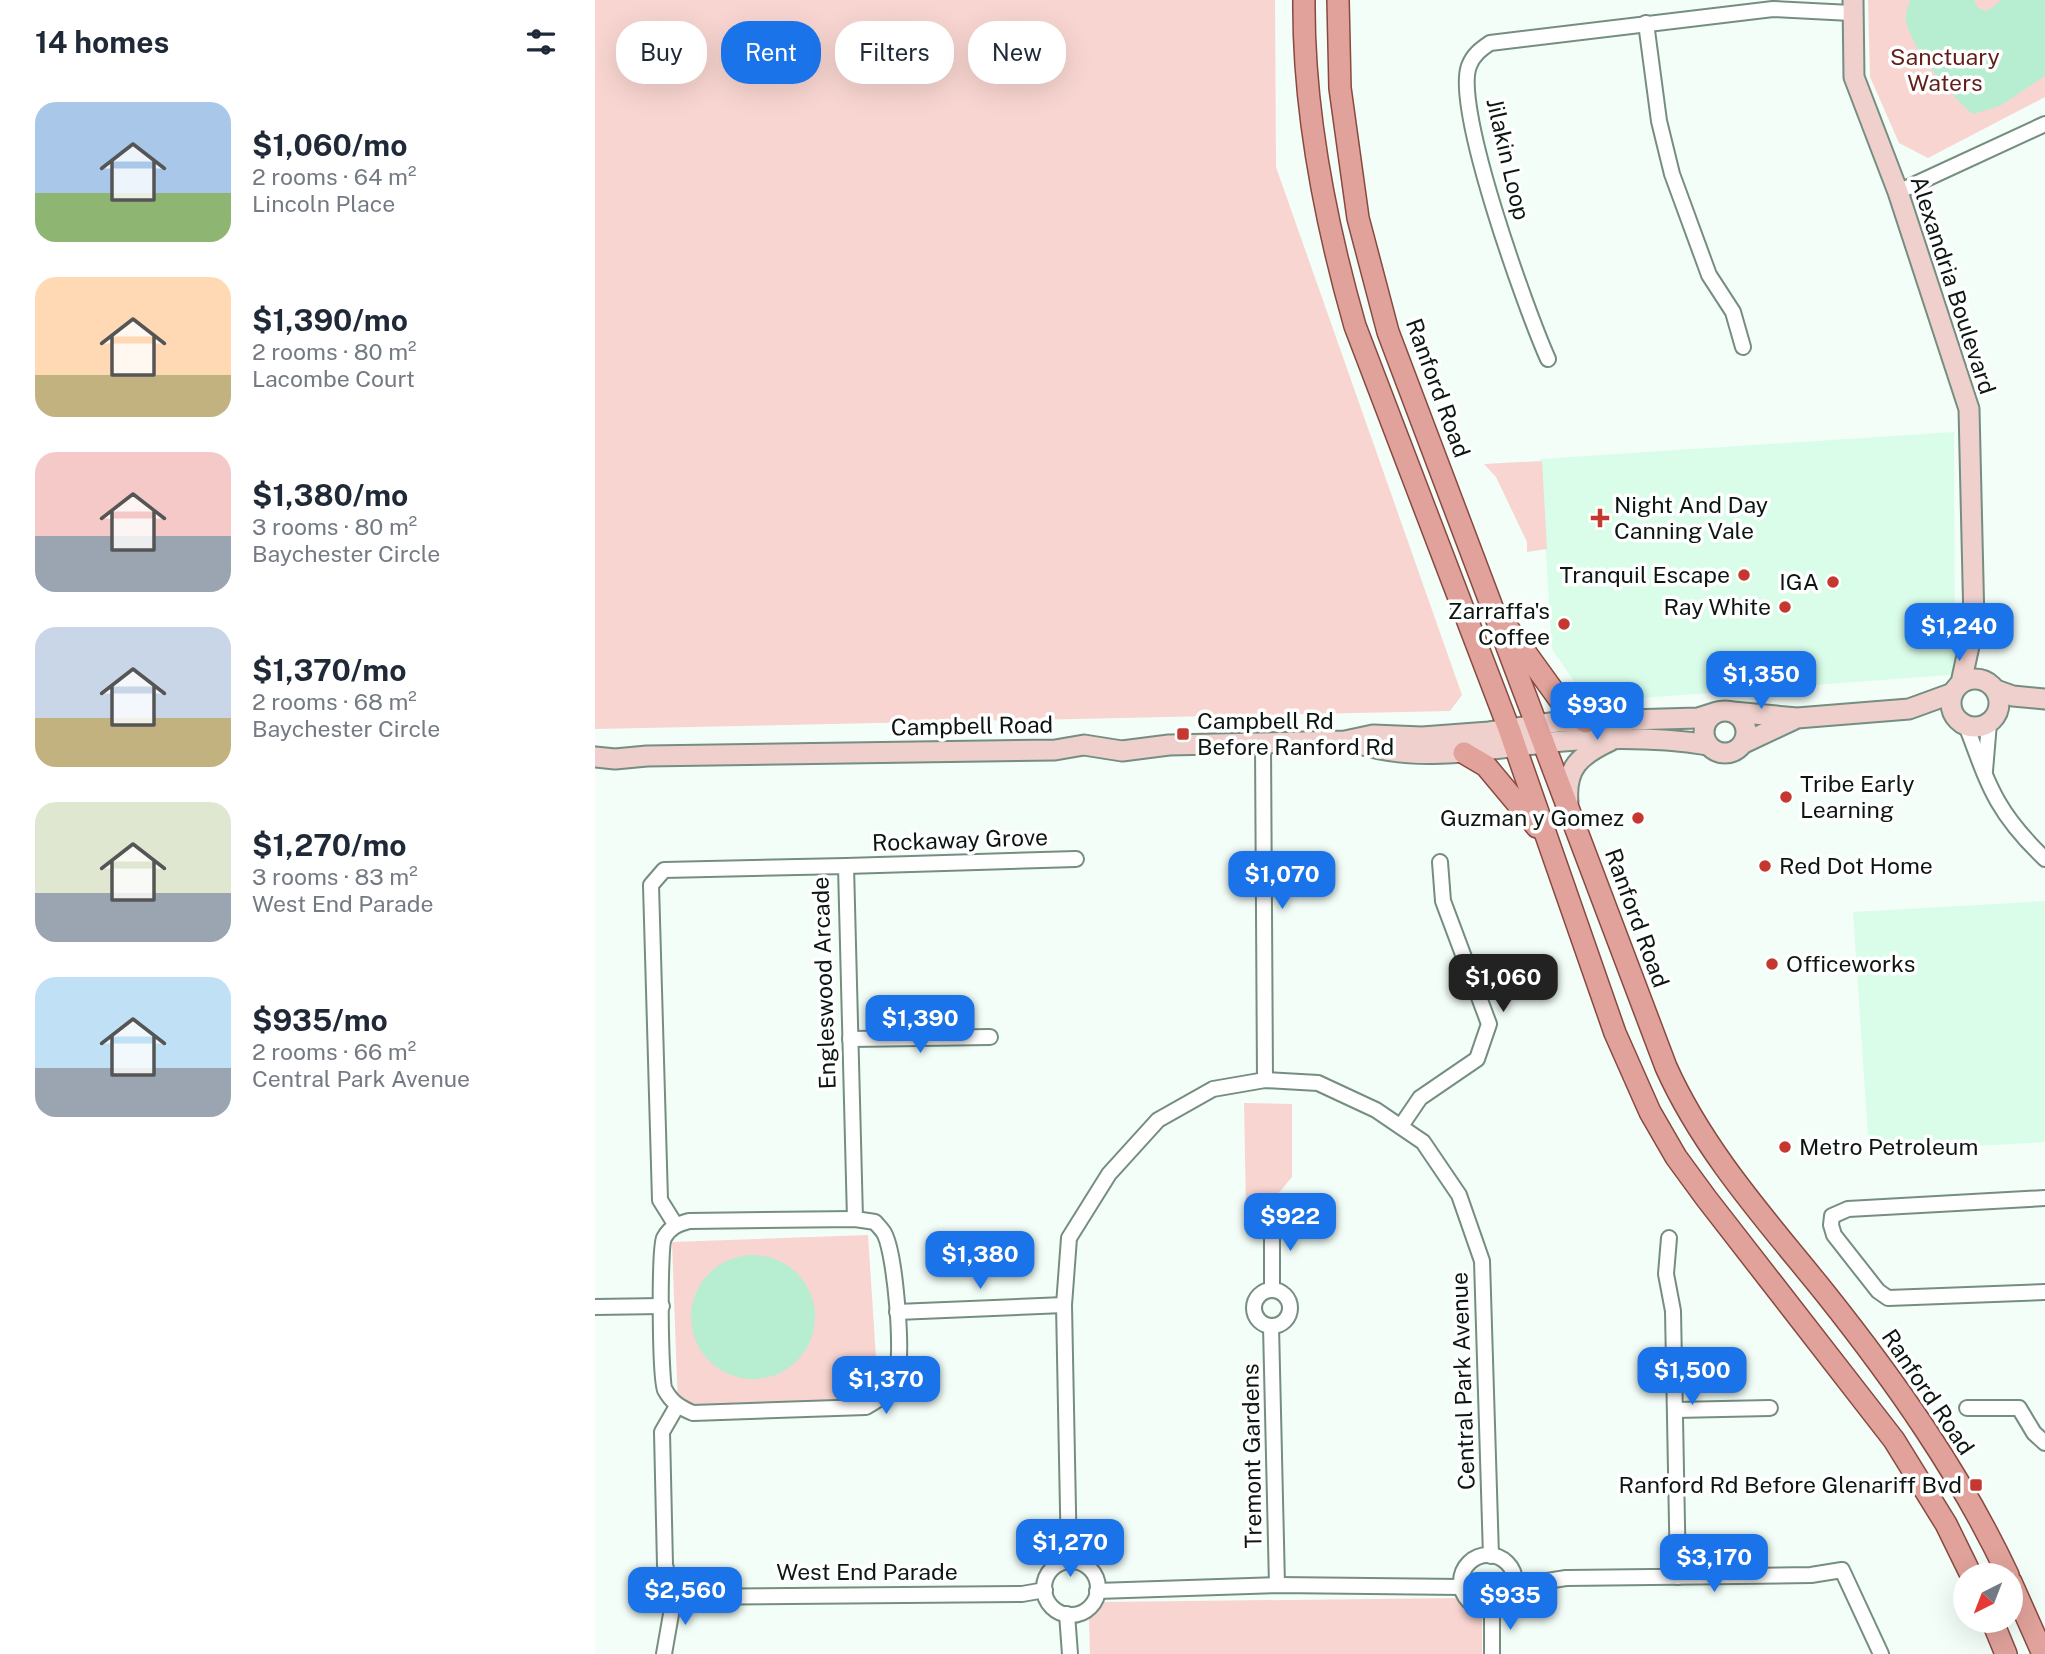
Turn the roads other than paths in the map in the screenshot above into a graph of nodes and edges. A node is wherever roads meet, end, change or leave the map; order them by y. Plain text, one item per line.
1 (1304, 0) edge
2 (1338, 0) edge
3 (1852, 7) edge
4 (1646, 23) junction
5 (2045, 124) edge
6 (1898, 192) junction
7 (1743, 347) dead end
8 (1548, 359) dead end
9 (1491, 606) junction
10 (1973, 634) junction
11 (1991, 685) junction
12 (1957, 688) junction
13 (2040, 700) edge
14 (1909, 709) junction
15 (1725, 712) junction
16 (1797, 718) junction
17 (1992, 720) junction
18 (1585, 722) junction
19 (1962, 723) junction
20 (1541, 734) junction
21 (1512, 738) junction
22 (1618, 738) junction
23 (1350, 740) junction
24 (1744, 743) junction
25 (1263, 744) junction
26 (1708, 744) junction
27 (1464, 753) junction
28 (595, 757) edge
29 (1985, 776) junction
30 (1569, 811) junction
31 (1548, 839) junction
32 (1076, 859) dead end
33 (2045, 859) edge
34 (1440, 862) dead end
35 (846, 866) junction
36 (990, 1037) dead end
37 (850, 1039) junction
38 (1265, 1080) junction
39 (1401, 1126) junction
40 (2045, 1198) edge
41 (1272, 1216) dead end
42 (855, 1219) junction
43 (675, 1224) junction
44 (1669, 1238) dead end
45 (1272, 1290) junction
46 (2045, 1292) edge
47 (1064, 1305) junction
48 (662, 1306) junction
49 (595, 1307) edge
50 (897, 1312) junction
51 (1271, 1326) junction
52 (677, 1406) junction
53 (1770, 1408) dead end
54 (1967, 1408) dead end
55 (1675, 1410) junction
56 (2045, 1443) edge
57 (1491, 1556) junction
58 (1069, 1561) junction
59 (1965, 1563) edge
60 (2002, 1563) edge
61 (1678, 1577) junction
62 (1277, 1585) junction
63 (1515, 1586) junction
64 (1462, 1587) junction
65 (1045, 1590) junction
66 (1097, 1591) junction
67 (674, 1597) junction
68 (2023, 1607) edge
69 (1492, 1609) junction
70 (1067, 1614) junction
71 (1997, 1633) edge
72 (2042, 1646) edge
73 (664, 1654) edge
74 (1070, 1654) edge
75 (1492, 1654) edge
76 (1881, 1654) edge
77 (2006, 1654) edge

1 - 21 main road
2 - 9 main road, Ranford Road
3 - 4 street, Jilakin Loop
3 - 6 street, Alexandria Boulevard
4 - 7 street
4 - 8 street, Jilakin Loop
5 - 6 street
6 - 10 street, Alexandria Boulevard
9 - 18 main road
9 - 20 main road, Ranford Road
10 - 11 street, Alexandria Boulevard
10 - 12 street, Alexandria Boulevard
11 - 12 street, Campbell Road
11 - 13 street, Campbell Road
11 - 17 street
12 - 14 street, Campbell Road
12 - 19 street
13 - 17 street, Campbell Road
14 - 16 street, Campbell Road
14 - 19 street, Campbell Road
15 - 16 street, Campbell Road
15 - 18 street, Campbell Road
15 - 24 street
15 - 26 street
16 - 24 street, Campbell Road
17 - 19 street, Campbell Road
17 - 29 street
18 - 20 street, Campbell Road
19 - 29 street
20 - 21 street, Campbell Road
20 - 22 street, Campbell Road
20 - 30 main road, Ranford Road
21 - 23 street, Campbell Road
21 - 27 street, Campbell Road
21 - 31 main road
22 - 26 street, Campbell Road
22 - 30 street, Campbell Road
23 - 25 street, Campbell Road
23 - 27 street, Campbell Road
24 - 26 street
25 - 28 street, Campbell Road
25 - 38 street
27 - 31 main road
29 - 33 street
30 - 60 main road, Ranford Road
31 - 59 main road
32 - 35 street, Rockaway Grove
34 - 39 street
35 - 37 street, Engleswood Arcade
35 - 43 street, Engleswood Arcade
36 - 37 street
37 - 42 street, Engleswood Arcade
38 - 39 street, Central Park Avenue
38 - 47 street, Central Park Avenue
39 - 57 street, Central Park Avenue
40 - 46 street
41 - 45 street
42 - 43 street
42 - 50 street
43 - 48 street
44 - 55 street
45 - 51 street, Tremont Gardens
45 - 51 street
47 - 50 street
47 - 58 street, Central Park Avenue
48 - 49 street
48 - 52 street
50 - 52 street
51 - 62 street, Tremont Gardens
52 - 67 street
53 - 55 street
54 - 56 street
55 - 61 street
57 - 63 street
57 - 64 street
58 - 65 street
58 - 66 street
61 - 63 street
61 - 76 street
62 - 64 street
62 - 66 street
63 - 69 street
64 - 69 street
65 - 67 street, West End Parade
65 - 70 street
66 - 70 street
67 - 73 street
68 - 72 main road
69 - 75 street
70 - 74 street
71 - 77 main road

